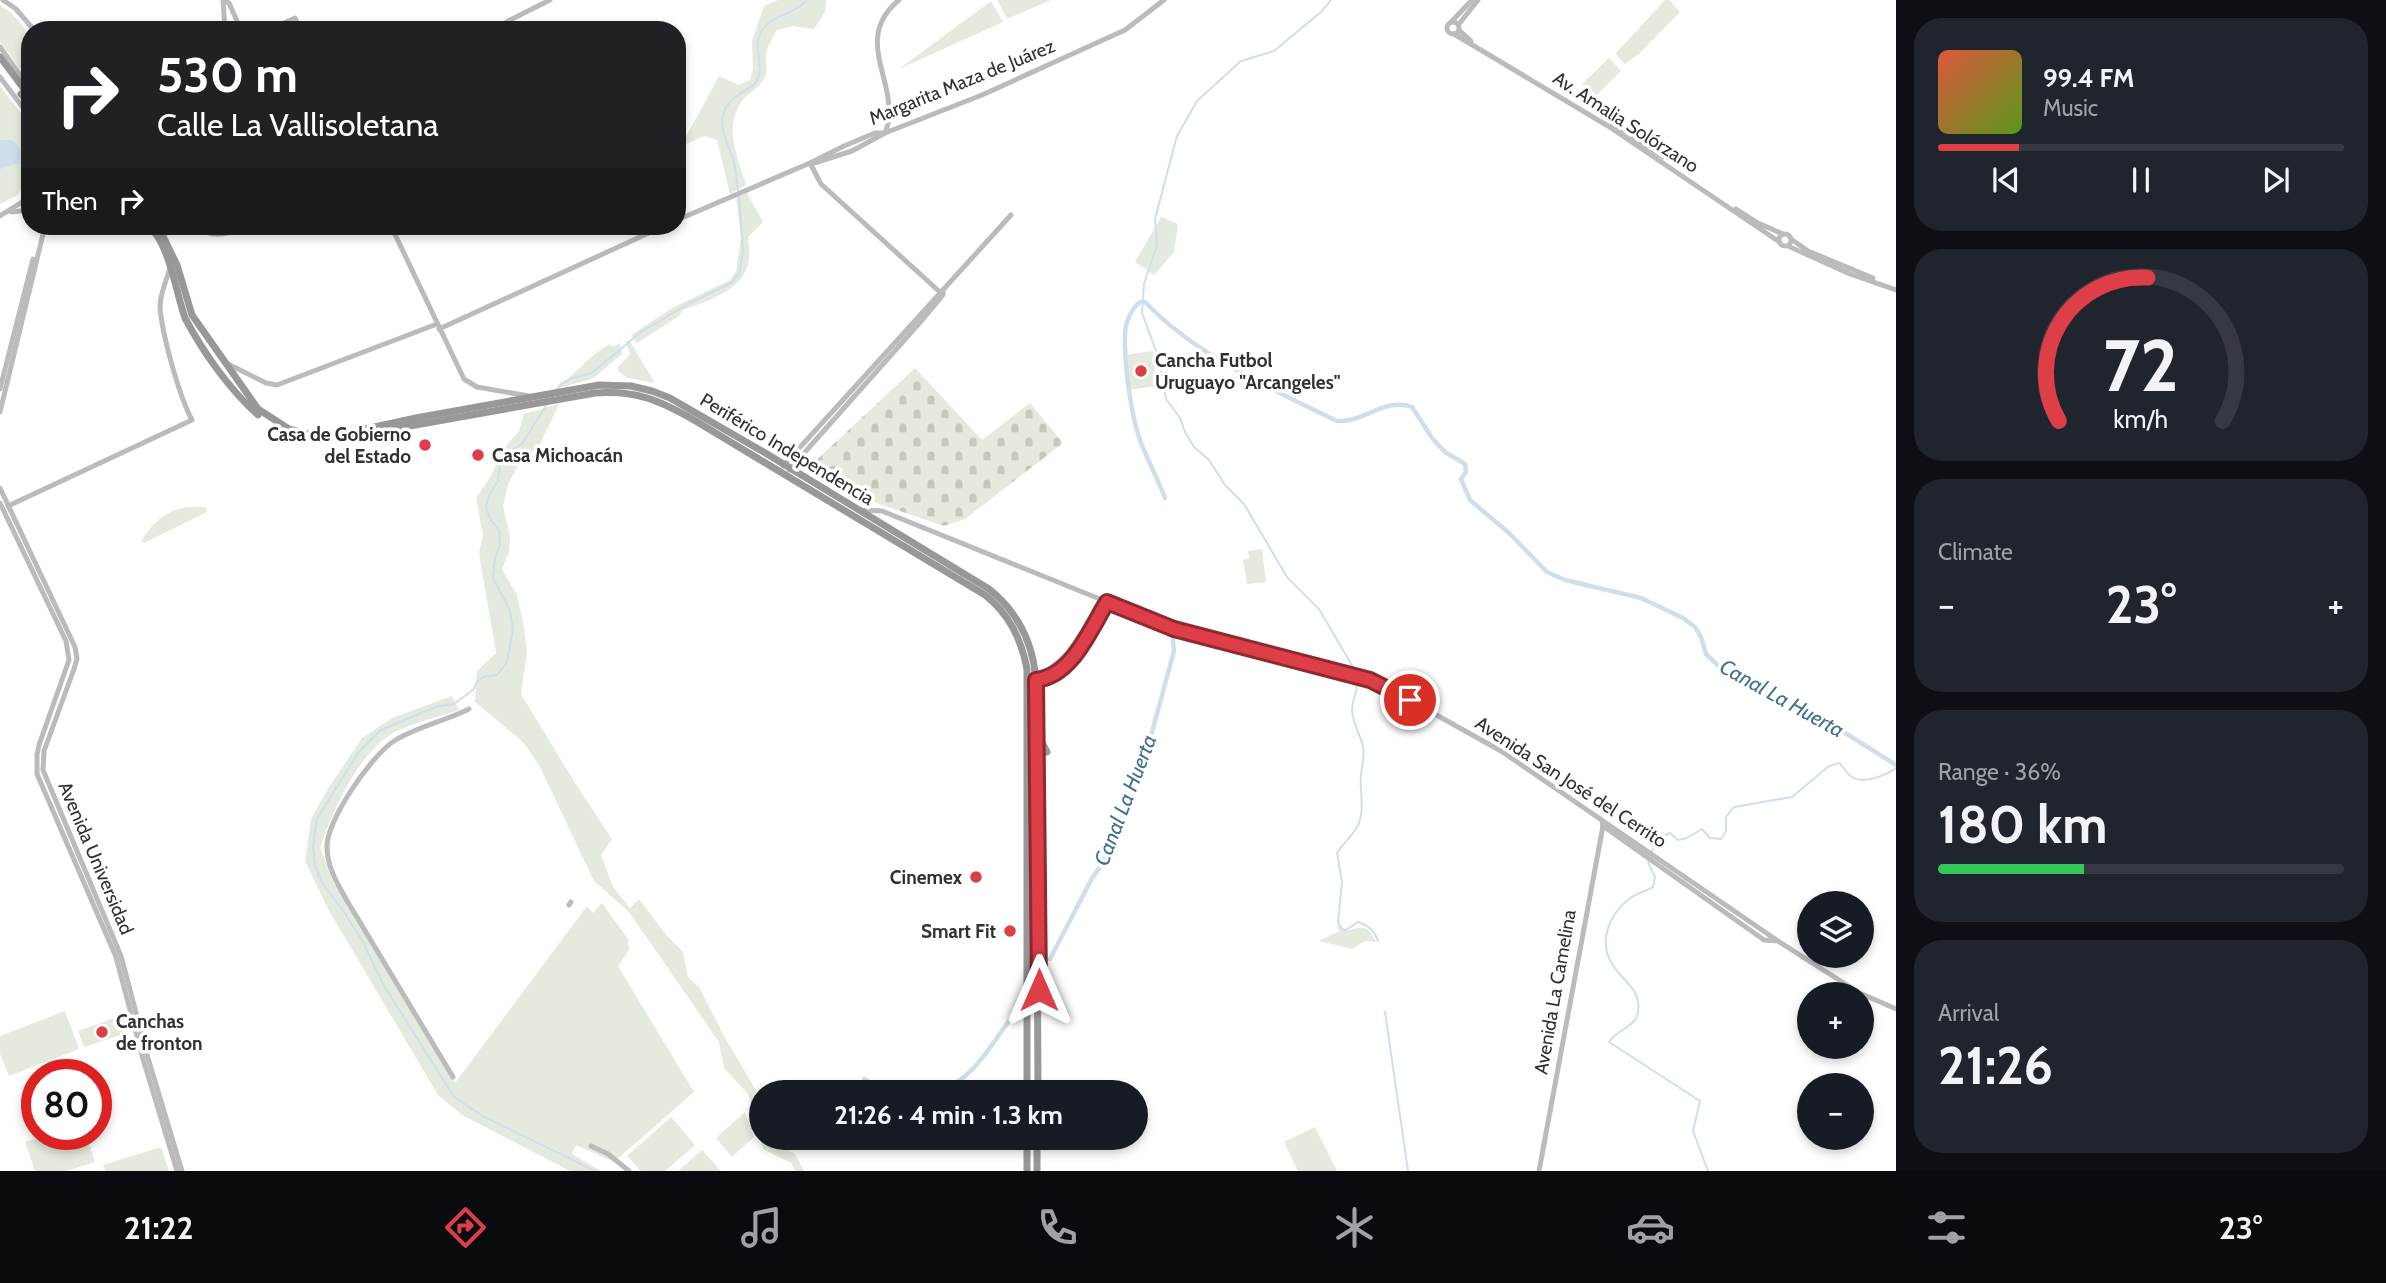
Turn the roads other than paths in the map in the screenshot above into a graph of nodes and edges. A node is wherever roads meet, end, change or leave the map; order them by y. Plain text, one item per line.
1 (4, 0) edge
2 (223, 0) edge
3 (550, 0) edge
4 (899, 0) edge
5 (1164, 0) edge
6 (1472, 0) edge
7 (1478, 0) edge
8 (26, 21) edge
9 (224, 21) edge
10 (237, 21) edge
11 (508, 21) edge
12 (1451, 22) junction
13 (1457, 29) junction
14 (0, 47) edge
15 (0, 57) edge
16 (0, 65) edge
17 (21, 76) edge
18 (0, 77) edge
19 (21, 85) edge
20 (21, 92) edge
21 (21, 105) edge
22 (885, 133) junction
23 (815, 161) junction
24 (21, 203) edge
25 (21, 211) edge
26 (8, 212) junction
27 (1011, 215) dead end
28 (0, 216) edge
29 (686, 216) edge
30 (1783, 234) junction
31 (41, 235) edge
32 (156, 235) edge
33 (162, 235) edge
34 (395, 235) edge
35 (644, 235) edge
36 (1791, 239) junction
37 (1778, 241) junction
38 (1788, 246) junction
39 (170, 269) junction
40 (1896, 288) edge
41 (164, 289) junction
42 (176, 292) junction
43 (942, 292) junction
44 (438, 326) junction
45 (11, 356) junction
46 (0, 357) edge
47 (224, 362) junction
48 (0, 389) edge
49 (551, 397) junction
50 (540, 400) junction
51 (0, 412) edge
52 (788, 467) junction
53 (781, 473) junction
54 (0, 488) edge
55 (3, 507) edge
56 (859, 510) junction
57 (1104, 600) junction
58 (1032, 677) junction
59 (469, 709) dead end
60 (1037, 734) junction
61 (1047, 752) dead end
62 (1602, 819) junction
63 (1603, 827) junction
64 (1647, 854) junction
65 (1843, 982) edge
66 (1874, 999) edge
67 (1896, 1009) edge
68 (453, 1077) dead end
69 (1027, 1080) edge
70 (1038, 1080) edge
71 (591, 1146) dead end
72 (1027, 1150) edge
73 (1037, 1150) edge
74 (177, 1171) edge
75 (182, 1171) edge
76 (629, 1171) edge
77 (1027, 1171) edge
78 (1037, 1171) edge
79 (1539, 1171) edge

1 - 8 street
2 - 9 street
2 - 10 street
3 - 11 street
4 - 22 street
5 - 22 street, Margarita Maza de Juárez
6 - 12 street
7 - 13 street
12 - 13 street
12 - 13 street
13 - 30 street, Av. Amalia Solórzano
13 - 37 street, Av. Amalia Solórzano
14 - 17 street
15 - 19 highway
16 - 20 highway
18 - 21 street
22 - 23 street, Margarita Maza de Juárez
22 - 23 street, Margarita Maza de Juárez
23 - 29 street, Margarita Maza de Juárez
23 - 43 street
24 - 26 street
25 - 26 street
26 - 28 street
27 - 43 street
30 - 36 street
30 - 37 street
31 - 45 street
32 - 39 highway, Periférico Independencia
33 - 47 highway, Periférico Independencia
34 - 44 street
35 - 44 street
36 - 38 street
36 - 40 street
37 - 38 street
38 - 40 street
39 - 41 street
39 - 42 highway, Periférico Independencia
41 - 42 street
41 - 55 street
42 - 50 highway, Periférico Independencia
43 - 52 street
44 - 47 street
44 - 50 street
45 - 46 street
45 - 48 street
45 - 51 street
47 - 50 highway, Periférico Independencia
49 - 50 highway, Periférico Independencia
49 - 52 highway, Periférico Independencia
49 - 53 highway, Periférico Independencia
52 - 53 street
52 - 56 highway, Periférico Independencia
53 - 58 highway, Periférico Independencia
54 - 55 street, Avenida Universidad
55 - 74 street, Avenida Universidad
55 - 75 street, Avenida Universidad
56 - 57 street, Avenida San José del Cerrito
56 - 58 highway, Periférico Independencia
57 - 58 street
57 - 62 street, Avenida San José del Cerrito
58 - 60 highway, Periférico Independencia
58 - 69 highway, Periférico Independencia
59 - 68 street
60 - 61 highway
60 - 70 highway, Periférico Independencia
62 - 63 street, Avenida La Camelina
62 - 64 street, Avenida San José del Cerrito
63 - 64 street, Avenida San José del Cerrito
63 - 79 street, Avenida La Camelina
64 - 65 street, Avenida San José del Cerrito
66 - 67 street, Avenida San José del Cerrito
71 - 76 street
72 - 77 highway
73 - 78 highway

